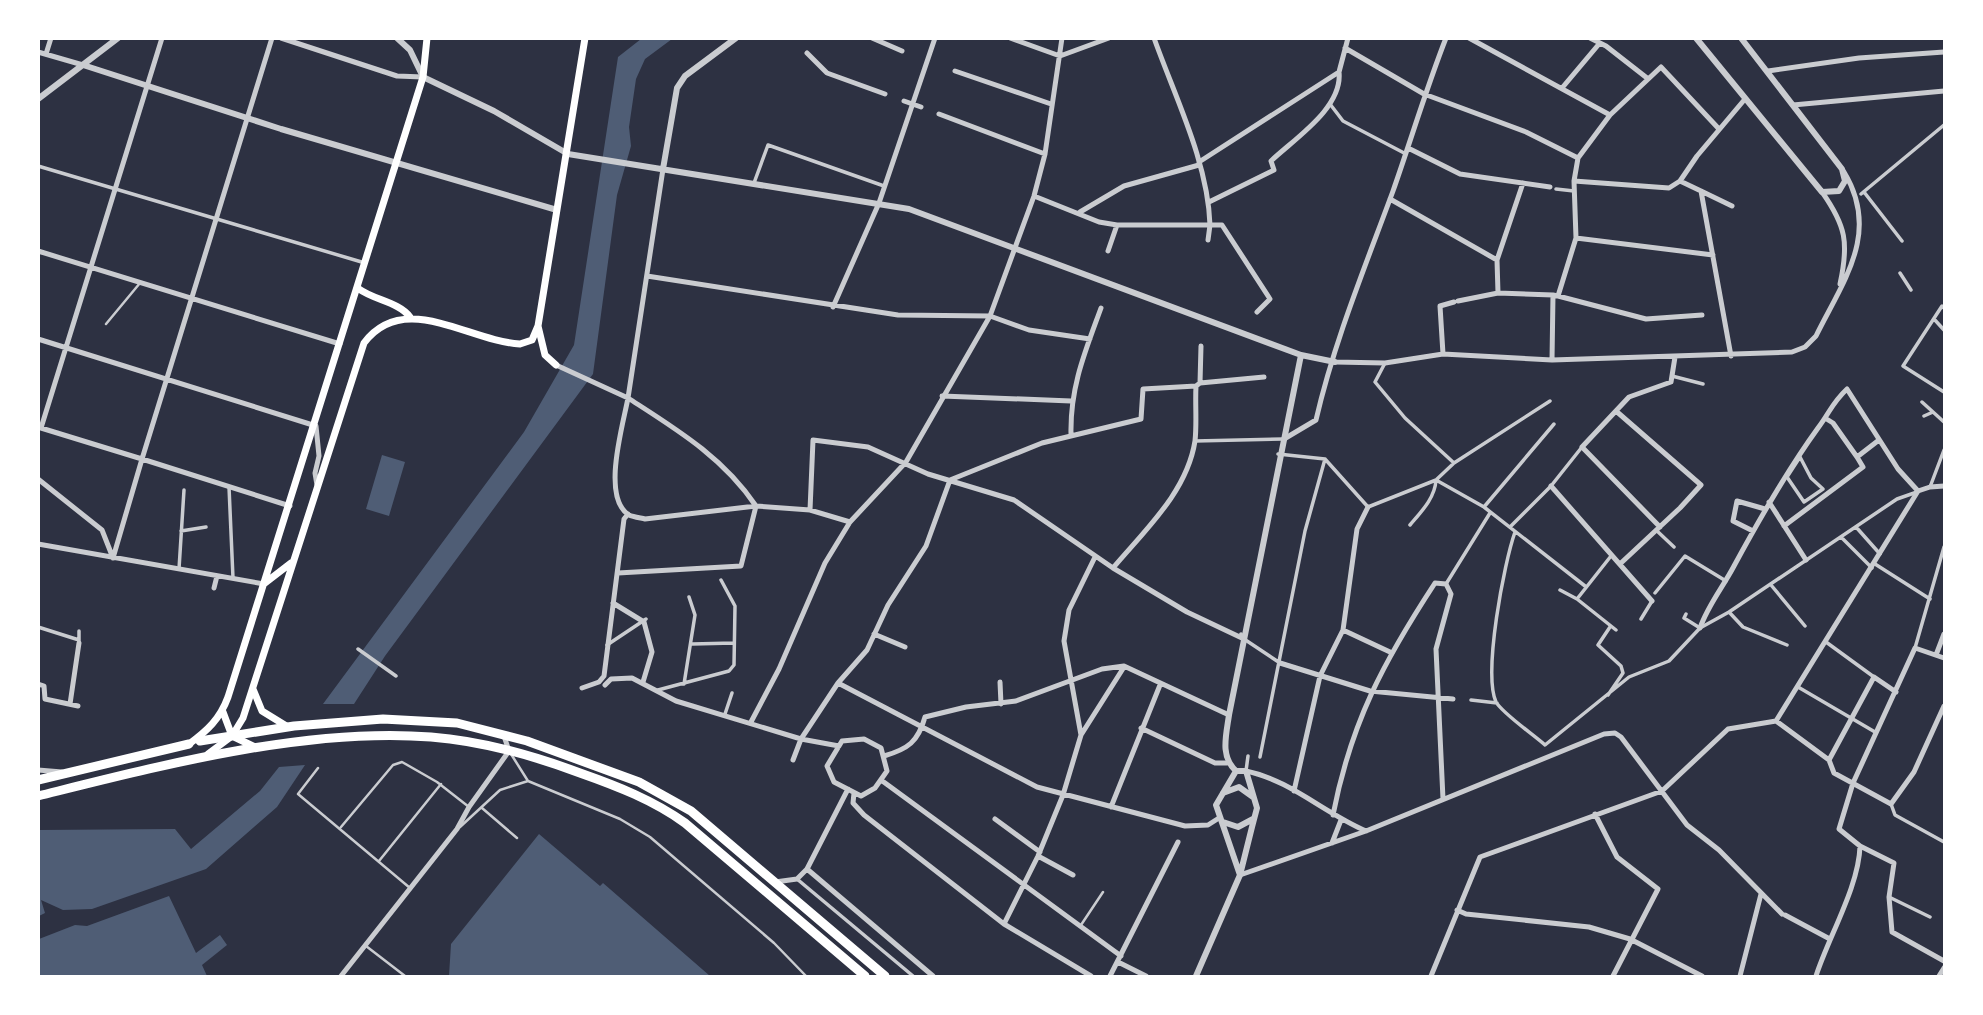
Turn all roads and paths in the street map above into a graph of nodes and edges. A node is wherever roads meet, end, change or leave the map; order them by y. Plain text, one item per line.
1 (51, 38) edge
2 (118, 38) edge
3 (162, 38) edge
4 (272, 38) edge
5 (281, 38) edge
6 (397, 38) edge
7 (427, 38) edge
8 (585, 38) edge
9 (736, 38) edge
10 (872, 38) edge
11 (935, 38) edge
12 (1010, 38) edge
13 (1062, 38) edge
14 (1109, 38) edge
15 (1154, 38) edge
16 (1348, 38) edge
17 (1446, 38) edge
18 (1469, 38) edge
19 (1590, 38) edge
20 (1614, 38) edge
21 (1696, 38) edge
22 (1741, 38) edge
23 (1599, 44) junction
24 (1606, 46) junction
25 (1345, 48) junction
26 (902, 51) dead end
27 (38, 52) edge
28 (1944, 52) edge
29 (46, 54) junction
30 (807, 54) dead end
31 (1060, 56) junction
32 (919, 58) dead end
33 (927, 61) junction
34 (83, 65) junction
35 (956, 71) dead end
36 (1768, 71) junction
37 (1339, 72) junction
38 (423, 77) junction
39 (1647, 78) junction
40 (147, 86) junction
41 (1562, 88) junction
42 (1944, 91) edge
43 (885, 94) dead end
44 (1424, 94) junction
45 (38, 99) edge
46 (1745, 99) junction
47 (904, 102) dead end
48 (1051, 104) junction
49 (1330, 104) junction
50 (912, 105) junction
51 (1793, 105) junction
52 (921, 107) dead end
53 (939, 114) dead end
54 (1610, 116) junction
55 (248, 118) junction
56 (1944, 125) edge
57 (1719, 129) junction
58 (1407, 151) junction
59 (568, 154) junction
60 (1045, 154) junction
61 (1578, 158) junction
62 (396, 162) junction
63 (1199, 164) junction
64 (38, 166) edge
65 (663, 169) junction
66 (1842, 169) junction
67 (1574, 181) junction
68 (1680, 181) junction
69 (754, 183) junction
70 (1523, 183) junction
71 (884, 186) junction
72 (115, 188) junction
73 (1553, 188) joint
74 (1577, 191) junction
75 (1701, 191) junction
76 (1822, 192) junction
77 (1034, 196) junction
78 (1390, 199) junction
79 (1209, 202) junction
80 (878, 203) junction
81 (1732, 206) dead end
82 (557, 210) junction
83 (1080, 212) junction
84 (217, 219) junction
85 (1117, 225) junction
86 (1210, 225) junction
87 (1576, 238) junction
88 (1208, 240) dead end
89 (1902, 241) dead end
90 (1015, 248) junction
91 (38, 251) edge
92 (1108, 251) dead end
93 (1713, 255) junction
94 (1497, 260) junction
95 (366, 264) junction
96 (91, 267) junction
97 (1900, 273) dead end
98 (647, 276) junction
99 (141, 282) junction
100 (359, 289) junction
101 (1839, 290) junction
102 (1911, 290) dead end
103 (1498, 293) junction
104 (1555, 296) junction
105 (192, 298) junction
106 (833, 307) junction
107 (1101, 308) dead end
108 (1944, 308) edge
109 (1257, 312) dead end
110 (990, 316) junction
111 (1702, 316) dead end
112 (410, 317) junction
113 (1934, 319) junction
114 (106, 324) dead end
115 (538, 326) junction
116 (1944, 330) edge
117 (38, 339) edge
118 (1090, 339) junction
119 (341, 344) junction
120 (1201, 346) dead end
121 (66, 348) junction
122 (1443, 354) junction
123 (1301, 355) junction
124 (1731, 356) junction
125 (1675, 358) junction
126 (1552, 360) junction
127 (1335, 362) junction
128 (1385, 363) junction
129 (556, 365) joint
130 (1672, 376) junction
131 (1264, 377) dead end
132 (168, 379) junction
133 (1198, 384) junction
134 (1703, 384) dead end
135 (1944, 392) edge
136 (942, 396) junction
137 (628, 398) junction
138 (1070, 401) junction
139 (1550, 401) dead end
140 (1922, 402) dead end
141 (1616, 411) junction
142 (1933, 412) junction
143 (1924, 416) dead end
144 (1825, 418) junction
145 (1944, 422) edge
146 (1554, 424) dead end
147 (316, 426) junction
148 (40, 428) edge
149 (1071, 433) junction
150 (1284, 439) junction
151 (1881, 439) junction
152 (1195, 441) junction
153 (1582, 447) junction
154 (1944, 450) edge
155 (1279, 454) junction
156 (1857, 457) junction
157 (142, 459) junction
158 (1325, 459) junction
159 (906, 462) junction
160 (1454, 463) junction
161 (1787, 477) joint
162 (38, 479) edge
163 (950, 480) junction
164 (1436, 480) junction
165 (317, 486) junction
166 (1551, 486) junction
167 (1930, 486) junction
168 (1944, 486) edge
169 (229, 487) junction
170 (184, 490) dead end
171 (1918, 491) junction
172 (1769, 502) junction
173 (290, 506) junction
174 (756, 506) junction
175 (1368, 507) junction
176 (1484, 508) junction
177 (1765, 509) junction
178 (810, 510) junction
179 (1490, 513) junction
180 (628, 514) junction
181 (850, 522) junction
182 (1410, 525) dead end
183 (1784, 526) junction
184 (206, 527) dead end
185 (1510, 527) junction
186 (1856, 527) junction
187 (1658, 529) junction
188 (181, 531) junction
189 (1753, 531) junction
190 (1515, 532) junction
191 (1841, 537) junction
192 (38, 544) edge
193 (1944, 547) edge
194 (1674, 548) dead end
195 (1613, 554) junction
196 (1881, 555) junction
197 (1095, 557) junction
198 (113, 558) junction
199 (1806, 560) junction
200 (293, 561) junction
201 (1621, 563) junction
202 (1874, 566) junction
203 (1113, 568) junction
204 (179, 569) junction
205 (618, 573) junction
206 (217, 576) junction
207 (233, 578) junction
208 (721, 580) dead end
209 (1726, 581) junction
210 (264, 584) junction
211 (1446, 584) junction
212 (1770, 584) junction
213 (1585, 586) junction
214 (214, 587) dead end
215 (1560, 590) dead end
216 (1655, 593) dead end
217 (689, 597) dead end
218 (1577, 599) junction
219 (1930, 599) junction
220 (1652, 601) joint
221 (613, 603) junction
222 (1729, 612) junction
223 (1686, 614) dead end
224 (1641, 619) dead end
225 (645, 621) junction
226 (1805, 626) dead end
227 (38, 627) edge
228 (1610, 627) junction
229 (1700, 628) junction
230 (1343, 630) junction
231 (1616, 630) dead end
232 (79, 631) dead end
233 (874, 634) junction
234 (1944, 634) edge
235 (1243, 637) junction
236 (79, 642) junction
237 (1826, 642) junction
238 (734, 643) junction
239 (692, 644) junction
240 (1787, 645) dead end
241 (605, 646) junction
242 (905, 647) dead end
243 (1915, 648) junction
244 (358, 649) dead end
245 (1390, 652) junction
246 (1936, 655) junction
247 (1944, 658) edge
248 (1280, 663) junction
249 (1124, 666) junction
250 (396, 676) dead end
251 (1320, 676) junction
252 (1874, 677) junction
253 (1069, 681) junction
254 (643, 682) junction
255 (1000, 682) dead end
256 (838, 683) junction
257 (38, 684) edge
258 (605, 685) dead end
259 (684, 685) junction
260 (1160, 685) junction
261 (1797, 686) junction
262 (253, 688) junction
263 (582, 688) dead end
264 (657, 691) junction
265 (1370, 691) junction
266 (1896, 692) junction
267 (732, 693) dead end
268 (1607, 696) junction
269 (1438, 698) junction
270 (1453, 699) dead end
271 (1471, 700) dead end
272 (1497, 703) junction
273 (70, 704) junction
274 (1001, 704) junction
275 (78, 706) dead end
276 (1944, 706) edge
277 (223, 712) junction
278 (725, 714) junction
279 (1229, 715) junction
280 (1851, 719) junction
281 (1776, 721) junction
282 (751, 722) junction
283 (1941, 724) edge
284 (288, 727) junction
285 (922, 728) junction
286 (1141, 728) junction
287 (1875, 732) junction
288 (504, 734) junction
289 (1081, 735) junction
290 (232, 736) junction
291 (801, 739) junction
292 (200, 741) dead end
293 (189, 744) joint
294 (839, 746) junction
295 (259, 748) junction
296 (509, 751) junction
297 (1248, 755) dead end
298 (884, 756) junction
299 (202, 757) junction
300 (1261, 757) dead end
301 (793, 760) dead end
302 (1829, 760) junction
303 (1227, 763) junction
304 (318, 768) dead end
305 (38, 770) edge
306 (1236, 771) junction
307 (1246, 771) junction
308 (72, 772) junction
309 (38, 780) edge
310 (881, 780) junction
311 (528, 781) junction
312 (1853, 783) junction
313 (441, 784) junction
314 (1662, 790) junction
315 (851, 791) junction
316 (1294, 791) junction
317 (1222, 794) junction
318 (1063, 795) junction
319 (38, 796) edge
320 (1254, 798) junction
321 (1443, 799) junction
322 (1891, 804) junction
323 (469, 807) junction
324 (1111, 807) junction
325 (482, 808) junction
326 (1595, 814) junction
327 (1333, 815) junction
328 (1254, 818) junction
329 (995, 819) dead end
330 (1220, 819) junction
331 (1340, 820) junction
332 (341, 828) junction
333 (457, 829) junction
334 (1366, 831) junction
335 (517, 838) dead end
336 (1178, 842) dead end
337 (1944, 842) edge
338 (1332, 843) junction
339 (1860, 846) junction
340 (1039, 854) junction
341 (379, 861) junction
342 (807, 869) junction
343 (1073, 874) dead end
344 (1240, 875) junction
345 (797, 878) junction
346 (775, 882) junction
347 (1026, 884) junction
348 (411, 888) junction
349 (1103, 892) dead end
350 (1761, 894) junction
351 (1889, 897) junction
352 (1457, 909) junction
353 (1930, 916) dead end
354 (1004, 924) junction
355 (1081, 925) junction
356 (1828, 938) junction
357 (1630, 939) junction
358 (366, 946) junction
359 (1119, 959) junction
360 (1944, 961) edge
361 (1944, 968) edge
362 (341, 976) edge
363 (405, 976) edge
364 (806, 976) edge
365 (865, 976) edge
366 (885, 976) edge
367 (913, 976) edge
368 (933, 976) edge
369 (1091, 976) edge
370 (1110, 976) edge
371 (1146, 976) edge
372 (1196, 976) edge
373 (1431, 976) edge
374 (1613, 976) edge
375 (1702, 976) edge
376 (1740, 976) edge
377 (1816, 976) edge
378 (1939, 976) edge

1 - 29 street
2 - 34 street
3 - 40 street
4 - 55 street
5 - 38 street
6 - 38 street
7 - 38 main road
8 - 59 main road
9 - 65 street
10 - 26 street
11 - 33 street
12 - 31 street
13 - 31 street
14 - 31 street
15 - 63 street
16 - 25 street
17 - 44 street
18 - 41 street
19 - 23 street
20 - 24 street
21 - 46 street
22 - 36 street
23 - 24 street
23 - 41 street
24 - 39 street
25 - 37 street
25 - 44 street
27 - 29 street
28 - 36 street
29 - 34 street
30 - 43 street
31 - 48 street
32 - 33 street
33 - 50 street
34 - 40 street
34 - 45 street
35 - 48 street
36 - 51 street
37 - 49 street
37 - 63 street
38 - 59 street
38 - 62 main road
39 - 54 street
39 - 57 street
40 - 55 street
40 - 72 street
41 - 54 street
42 - 51 street
44 - 58 street
44 - 61 street
46 - 57 street
46 - 76 street
47 - 50 street
48 - 60 street
49 - 58 street
49 - 79 street
50 - 52 street
50 - 71 street
51 - 66 street
53 - 60 street
54 - 61 street
55 - 62 street
55 - 84 street
56 - 89 street
57 - 68 street
58 - 70 street
58 - 78 street
59 - 65 street
59 - 82 main road
60 - 77 street
61 - 67 street
62 - 82 street
62 - 95 main road
63 - 79 street
63 - 83 street
64 - 72 street
65 - 69 street
65 - 98 street
66 - 76 street
66 - 101 street
67 - 68 street
67 - 74 street
68 - 75 street
69 - 71 street
69 - 80 street
70 - 73 street
70 - 94 street
71 - 80 street
72 - 84 street
72 - 96 street
73 - 74 street
74 - 87 street
75 - 81 street
75 - 93 street
76 - 101 street
77 - 83 street
77 - 90 street
78 - 94 street
78 - 127 street
79 - 86 street
80 - 90 street
80 - 106 street
82 - 115 main road
83 - 85 street
84 - 95 street
84 - 105 street
85 - 86 street
85 - 92 street
86 - 88 street
86 - 109 street
87 - 93 street
87 - 104 street
90 - 110 street
90 - 123 street
91 - 96 street
93 - 124 street
94 - 103 street
95 - 100 main road
96 - 99 street
96 - 121 street
97 - 102 street
98 - 106 street
98 - 137 street
99 - 105 street
99 - 114 lane
100 - 112 main road
100 - 119 main road
101 - 124 street
103 - 104 street
103 - 122 street
104 - 111 street
104 - 126 street
105 - 119 street
105 - 132 street
106 - 110 street
107 - 118 street
108 - 113 street
110 - 118 street
110 - 136 street
112 - 115 main road
112 - 165 main road
113 - 116 street
113 - 135 street
115 - 129 main road
117 - 121 street
118 - 138 street
119 - 147 main road
120 - 133 street
121 - 132 street
121 - 148 street
122 - 126 street
122 - 128 street
123 - 127 street
123 - 150 street
124 - 125 street
125 - 126 street
125 - 130 street
127 - 128 street
127 - 150 street
128 - 160 street
129 - 137 street
130 - 134 street
130 - 141 street
131 - 133 street
132 - 147 street
132 - 157 street
133 - 149 street
133 - 152 street
136 - 138 street
136 - 159 street
137 - 174 street
137 - 180 street
138 - 149 street
139 - 160 street
140 - 142 street
141 - 153 street
141 - 187 street
142 - 143 street
142 - 145 street
144 - 151 street
144 - 156 street
144 - 172 street
146 - 176 street
147 - 165 street
147 - 173 main road
148 - 157 street
149 - 163 street
150 - 152 street
150 - 155 street
151 - 156 street
151 - 171 street
152 - 203 street
153 - 166 street
153 - 187 street
154 - 167 street
155 - 158 street
155 - 235 street
156 - 183 street
157 - 169 street
157 - 198 street
158 - 175 street
158 - 248 street
159 - 163 street
159 - 178 street
159 - 181 street
160 - 164 street
161 - 161 street
162 - 198 street
163 - 197 street
163 - 233 street
164 - 175 street
164 - 176 street
164 - 182 street
165 - 200 main road
166 - 185 street
166 - 195 street
167 - 168 street
167 - 171 street
169 - 173 street
169 - 207 street
170 - 188 street
171 - 186 street
171 - 196 street
172 - 177 street
172 - 183 street
173 - 210 main road
174 - 178 street
174 - 180 street
174 - 205 street
175 - 230 street
176 - 179 street
177 - 189 street
177 - 189 street
178 - 181 street
179 - 185 street
179 - 211 street
180 - 205 street
181 - 282 street
183 - 199 street
184 - 188 street
185 - 190 street
186 - 191 street
186 - 196 street
187 - 194 street
187 - 201 street
188 - 204 street
189 - 209 street
190 - 213 street
190 - 272 street
191 - 199 street
191 - 202 street
192 - 198 street
193 - 219 street
195 - 201 street
195 - 213 street
196 - 202 street
197 - 203 street
197 - 253 street
198 - 204 street
199 - 212 street
200 - 210 main road
200 - 262 main road
201 - 220 street
202 - 219 street
202 - 237 street
203 - 235 street
204 - 206 street
205 - 221 street
206 - 207 street
206 - 214 street
207 - 210 street
208 - 238 street
209 - 216 street
209 - 229 street
210 - 277 main road
211 - 245 street
211 - 269 street
212 - 222 street
212 - 226 street
213 - 218 street
215 - 218 street
217 - 239 street
218 - 228 street
219 - 243 street
220 - 224 street
221 - 225 street
221 - 241 street
222 - 229 street
222 - 240 street
223 - 229 street
225 - 241 street
225 - 254 street
227 - 236 street
228 - 231 street
228 - 268 street
229 - 268 street
230 - 245 street
230 - 251 street
232 - 236 street
233 - 242 street
233 - 256 street
234 - 246 street
235 - 248 street
235 - 279 street
236 - 273 street
237 - 252 street
237 - 261 street
238 - 239 street
238 - 259 street
239 - 259 street
241 - 263 street
243 - 246 street
243 - 266 street
244 - 250 street
245 - 265 street
246 - 247 street
248 - 251 street
248 - 300 street
249 - 253 street
249 - 260 street
249 - 289 street
251 - 265 street
251 - 316 street
252 - 266 street
252 - 280 street
253 - 274 street
253 - 289 street
254 - 258 street
254 - 264 street
255 - 274 street
256 - 285 street
256 - 291 street
257 - 273 street
259 - 264 street
260 - 279 street
260 - 286 street
261 - 280 street
261 - 281 street
262 - 284 main road
262 - 290 main road
264 - 278 street
265 - 269 street
265 - 327 street
266 - 287 street
267 - 278 street
268 - 272 street
269 - 270 street
269 - 321 street
271 - 272 street
273 - 275 street
274 - 285 street
276 - 283 street
277 - 290 main road
277 - 293 main road
278 - 282 street
279 - 303 street
280 - 287 street
280 - 302 street
281 - 302 street
281 - 314 street
282 - 291 street
283 - 322 street
284 - 288 highway
284 - 290 highway
285 - 298 street
285 - 318 street
286 - 303 street
286 - 324 street
287 - 312 street
288 - 296 street
288 - 346 highway
289 - 318 street
290 - 292 highway
290 - 295 main road
290 - 299 main road
291 - 294 street
291 - 301 street
293 - 308 highway
294 - 298 street
294 - 315 street
295 - 296 highway
295 - 299 highway
296 - 311 lane
296 - 323 street
296 - 365 highway
297 - 307 street
298 - 310 street
299 - 319 highway
302 - 312 street
303 - 306 street
304 - 332 lane
305 - 308 street
306 - 307 street
306 - 317 street
307 - 316 street
307 - 320 street
308 - 309 highway
310 - 315 street
310 - 347 street
311 - 325 lane
311 - 364 lane
312 - 322 street
312 - 339 street
313 - 323 lane
313 - 332 lane
313 - 341 lane
314 - 321 street
314 - 326 street
314 - 350 street
315 - 342 street
315 - 354 street
316 - 327 street
317 - 320 street
317 - 330 street
318 - 324 street
318 - 340 street
320 - 328 street
321 - 334 street
322 - 337 street
323 - 333 street
324 - 330 street
325 - 333 lane
325 - 335 lane
326 - 352 street
326 - 357 street
327 - 331 street
328 - 330 street
328 - 344 street
329 - 340 street
330 - 344 street
331 - 334 street
331 - 338 street
332 - 341 lane
333 - 348 street
334 - 338 street
336 - 359 street
338 - 344 street
339 - 351 street
339 - 356 street
340 - 343 street
340 - 347 street
341 - 348 lane
342 - 345 street
342 - 368 street
344 - 372 street
345 - 346 street
345 - 367 street
346 - 366 highway
347 - 354 street
347 - 355 street
348 - 358 street
349 - 355 lane
350 - 356 street
350 - 376 street
351 - 353 street
351 - 360 street
352 - 357 street
352 - 373 street
354 - 369 street
355 - 359 street
356 - 377 street
357 - 374 street
357 - 375 street
358 - 362 street
358 - 363 lane
359 - 370 street
359 - 371 street
361 - 378 street

